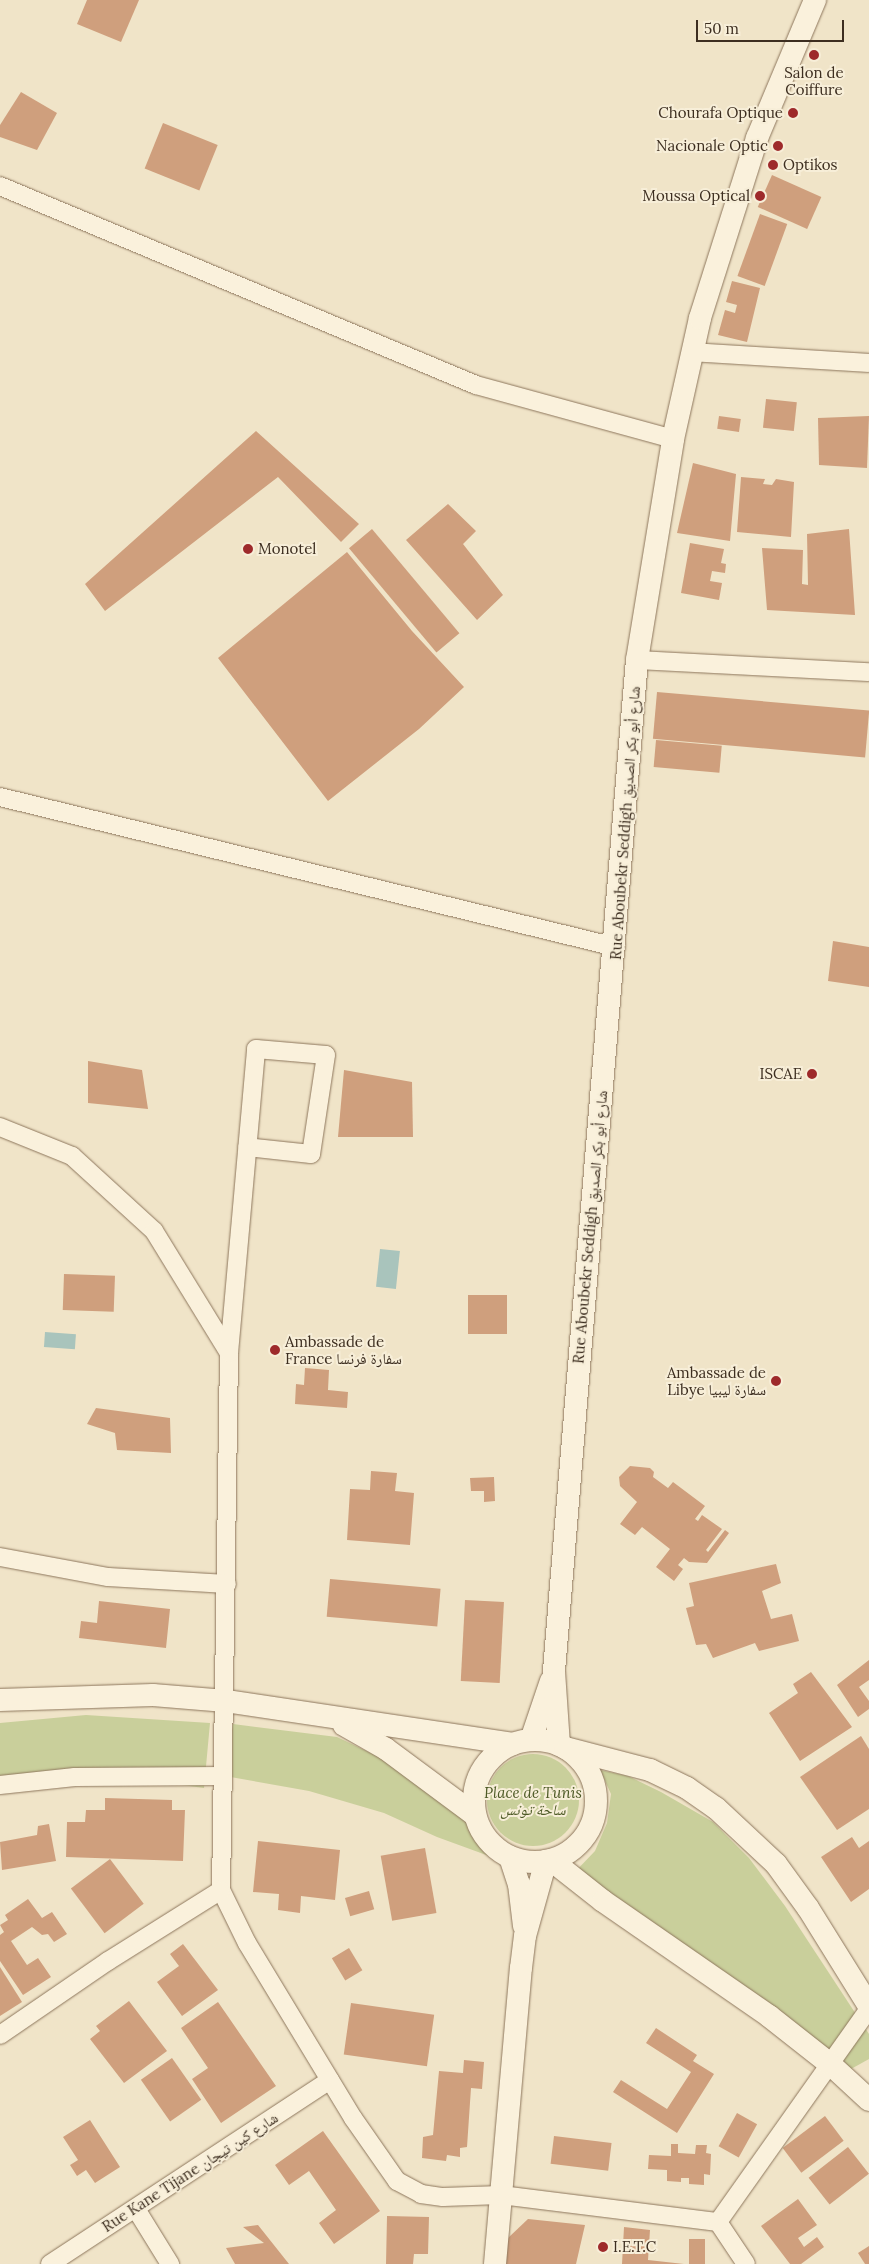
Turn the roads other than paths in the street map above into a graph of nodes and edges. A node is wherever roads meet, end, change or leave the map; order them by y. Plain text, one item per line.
1 (815, 0) edge
2 (0, 186) edge
3 (691, 352) junction
4 (869, 362) edge
5 (674, 439) junction
6 (637, 660) junction
7 (869, 672) edge
8 (0, 797) edge
9 (616, 947) junction
10 (0, 1127) edge
11 (247, 1147) junction
12 (229, 1353) junction
13 (0, 1557) edge
14 (227, 1584) junction
15 (554, 1670) junction
16 (0, 1700) edge
17 (226, 1701) junction
18 (332, 1718) junction
19 (522, 1742) junction
20 (562, 1746) junction
21 (222, 1776) junction
22 (0, 1785) edge
23 (475, 1815) junction
24 (510, 1857) junction
25 (548, 1861) junction
26 (221, 1890) junction
27 (525, 1936) junction
28 (869, 2008) edge
29 (0, 2035) edge
30 (830, 2064) junction
31 (330, 2080) junction
32 (869, 2100) edge
33 (501, 2195) junction
34 (136, 2209) junction
35 (718, 2222) junction
36 (50, 2264) edge
37 (170, 2264) edge
38 (495, 2264) edge
39 (746, 2264) edge

1 - 3 street, Rue Aboubekr Seddigh شارع أبو بكر الصديق
2 - 5 street
3 - 4 street
3 - 5 street, Rue Aboubekr Seddigh شارع أبو بكر الصديق
5 - 6 street, Rue Aboubekr Seddigh شارع أبو بكر الصديق
6 - 7 street
6 - 9 street, Rue Aboubekr Seddigh شارع أبو بكر الصديق
8 - 9 street
9 - 15 street, Rue Aboubekr Seddigh شارع أبو بكر الصديق
10 - 12 street
11 - 11 street
11 - 12 street
12 - 14 street
13 - 14 street
14 - 17 street
15 - 19 street, Rue Aboubekr Seddigh شارع أبو بكر الصديق
15 - 20 street, Rue Aboubekr Seddigh شارع أبو بكر الصديق
16 - 17 street
17 - 18 street
17 - 21 street
18 - 19 street
18 - 23 street
19 - 20 street
19 - 23 street
20 - 25 street
20 - 28 street
21 - 22 street
21 - 26 street
23 - 24 street
24 - 25 street
24 - 27 street
25 - 27 street
25 - 30 street
26 - 29 street
26 - 31 street
27 - 33 street
28 - 30 street
30 - 32 street
30 - 35 street
31 - 33 street
31 - 34 street, Rue Kane Tijane شارع كين تيجان
33 - 35 street
33 - 38 street
34 - 36 street, Rue Kane Tijane شارع كين تيجان
34 - 37 street
35 - 39 street

